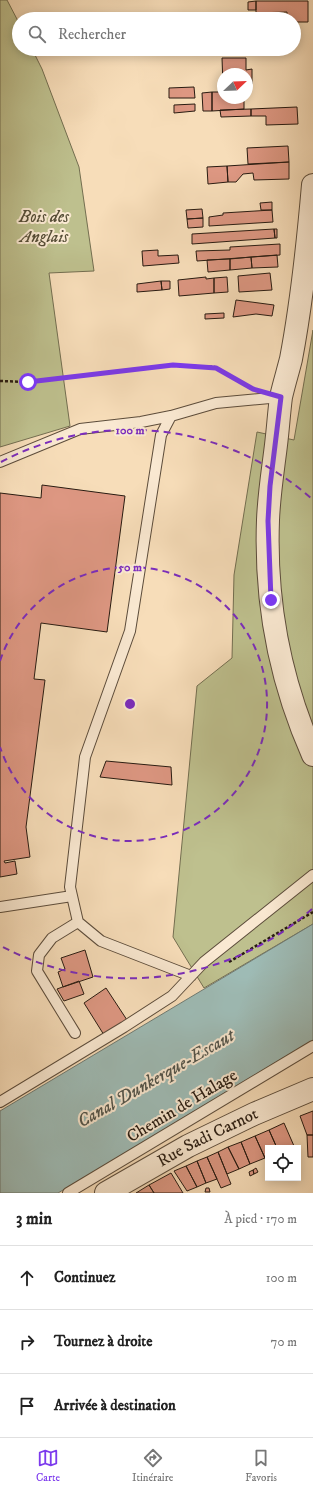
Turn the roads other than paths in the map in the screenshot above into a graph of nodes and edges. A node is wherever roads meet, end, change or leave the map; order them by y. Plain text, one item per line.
1 (313, 185) edge
2 (281, 397) junction
3 (171, 416) junction
4 (0, 462) edge
5 (313, 755) edge
6 (313, 875) edge
7 (72, 896) junction
8 (0, 907) edge
9 (78, 922) junction
10 (191, 976) junction
11 (75, 1033) dead end
12 (313, 1046) edge
13 (313, 1089) edge
14 (0, 1102) edge
15 (68, 1193) edge
16 (106, 1193) edge

1 - 2 street
2 - 3 lane
2 - 5 street
3 - 4 lane
3 - 7 lane
6 - 10 lane
7 - 8 lane
7 - 9 lane
9 - 10 lane
9 - 11 lane
10 - 14 lane
12 - 15 lane, Chemin de Halage
13 - 16 street, Rue Sadi Carnot

